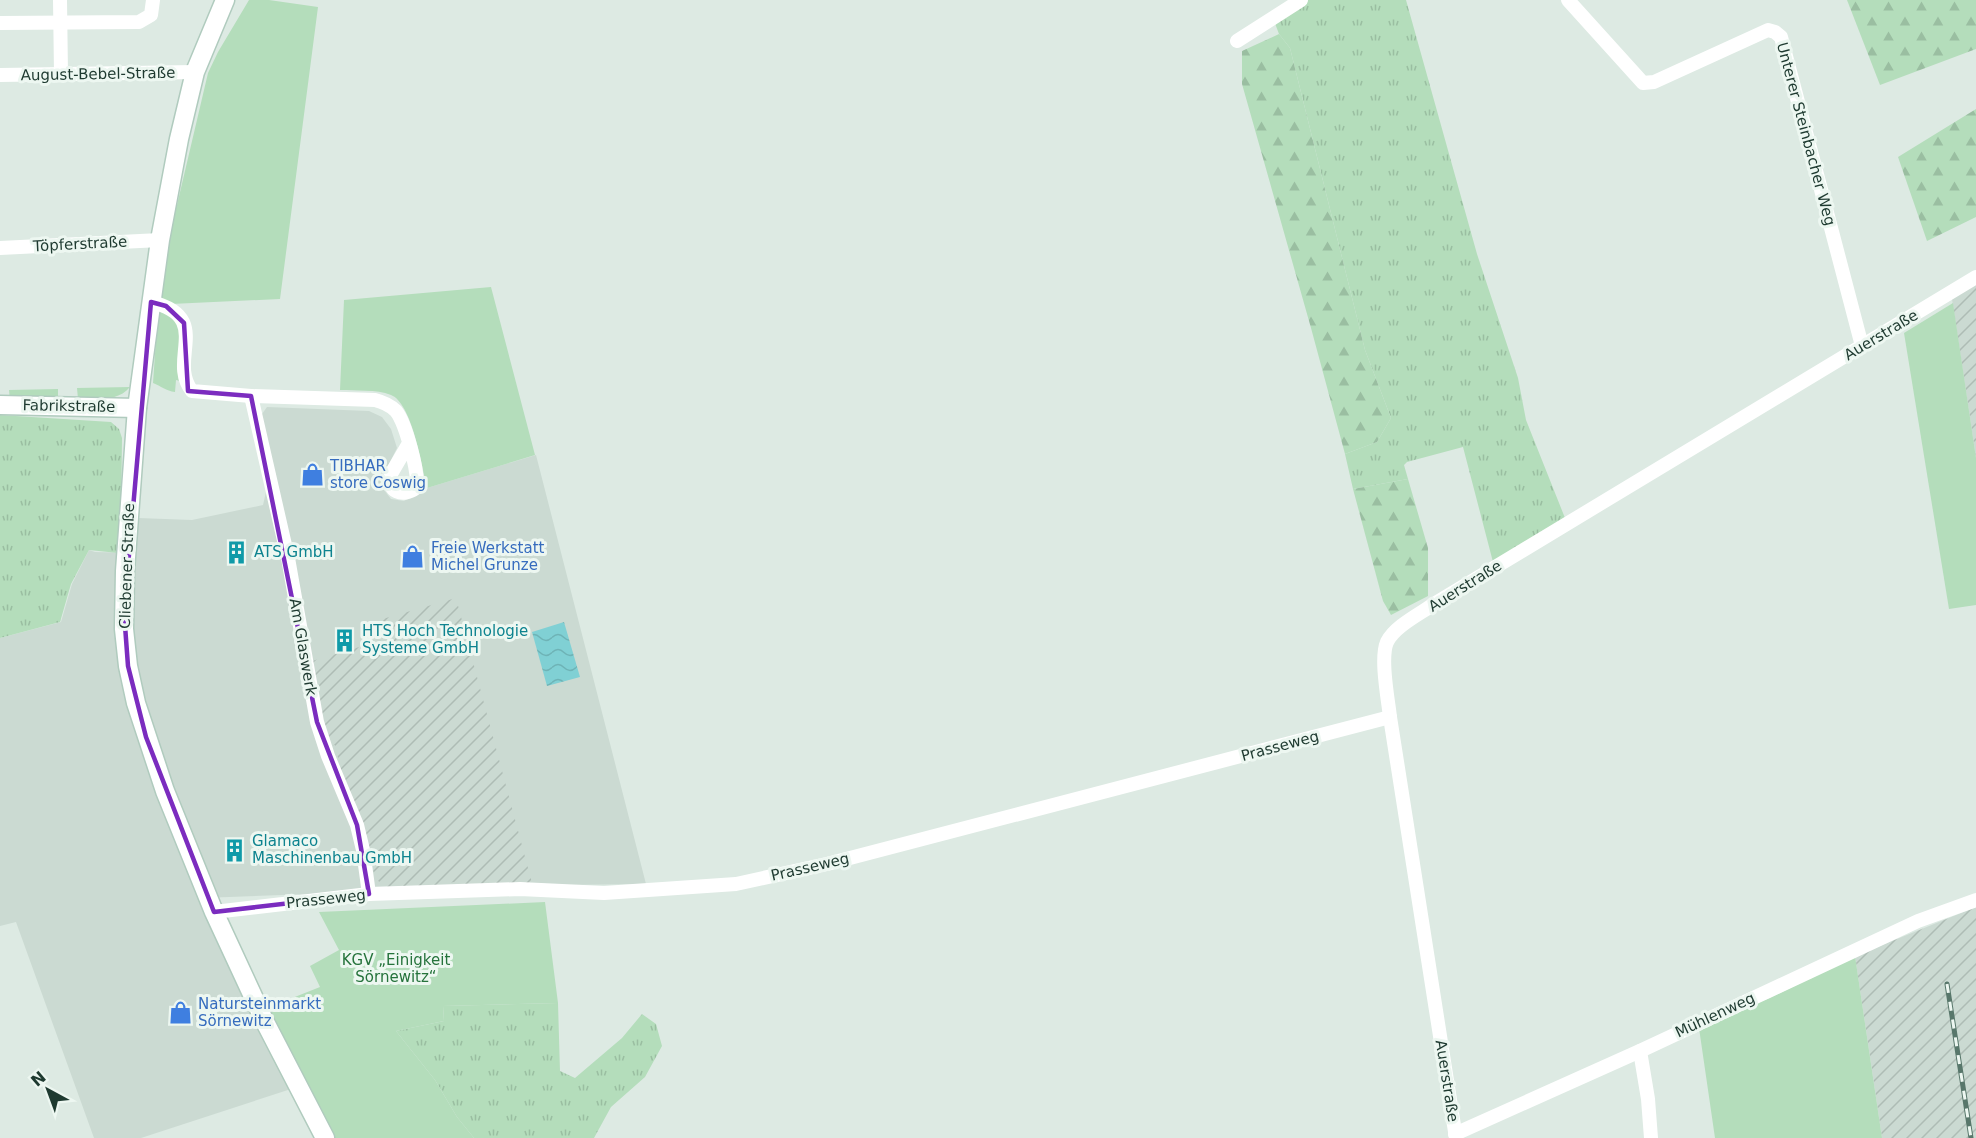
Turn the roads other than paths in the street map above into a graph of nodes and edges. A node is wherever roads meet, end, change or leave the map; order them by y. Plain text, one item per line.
1 (60, 0) edge
2 (153, 0) edge
3 (225, 0) edge
4 (1301, 0) edge
5 (1568, 0) edge
6 (60, 22) junction
7 (0, 23) edge
8 (1237, 40) dead end
9 (195, 72) junction
10 (0, 75) edge
11 (61, 75) junction
12 (160, 240) junction
13 (0, 248) edge
14 (1976, 278) edge
15 (151, 302) junction
16 (1862, 346) junction
17 (251, 396) junction
18 (0, 405) edge
19 (137, 408) junction
20 (409, 443) dead end
21 (1390, 717) junction
22 (369, 894) junction
23 (1976, 900) edge
24 (214, 912) junction
25 (1640, 1051) junction
26 (1455, 1136) edge
27 (325, 1138) edge
28 (1651, 1138) edge

1 - 6 street
2 - 6 street
3 - 9 street, Cliebener Straße
4 - 8 street
5 - 16 street, Unterer Steinbacher Weg
6 - 7 street
6 - 11 street
9 - 11 street, August-Bebel-Straße
9 - 12 street, Cliebener Straße
10 - 11 street, August-Bebel-Straße
12 - 13 street, Töpferstraße
12 - 15 street, Cliebener Straße
14 - 16 street, Auerstraße
15 - 17 street
15 - 19 street, Cliebener Straße
16 - 21 street, Auerstraße
17 - 20 street
17 - 22 street, Am Glaswerk
18 - 19 street, Fabrikstraße
19 - 24 street, Cliebener Straße
21 - 22 street, Prasseweg
21 - 26 street, Auerstraße
22 - 24 street, Prasseweg
23 - 25 street, Mühlenweg
24 - 27 street, Cliebener Straße
25 - 26 street, Mühlenweg
25 - 28 street

